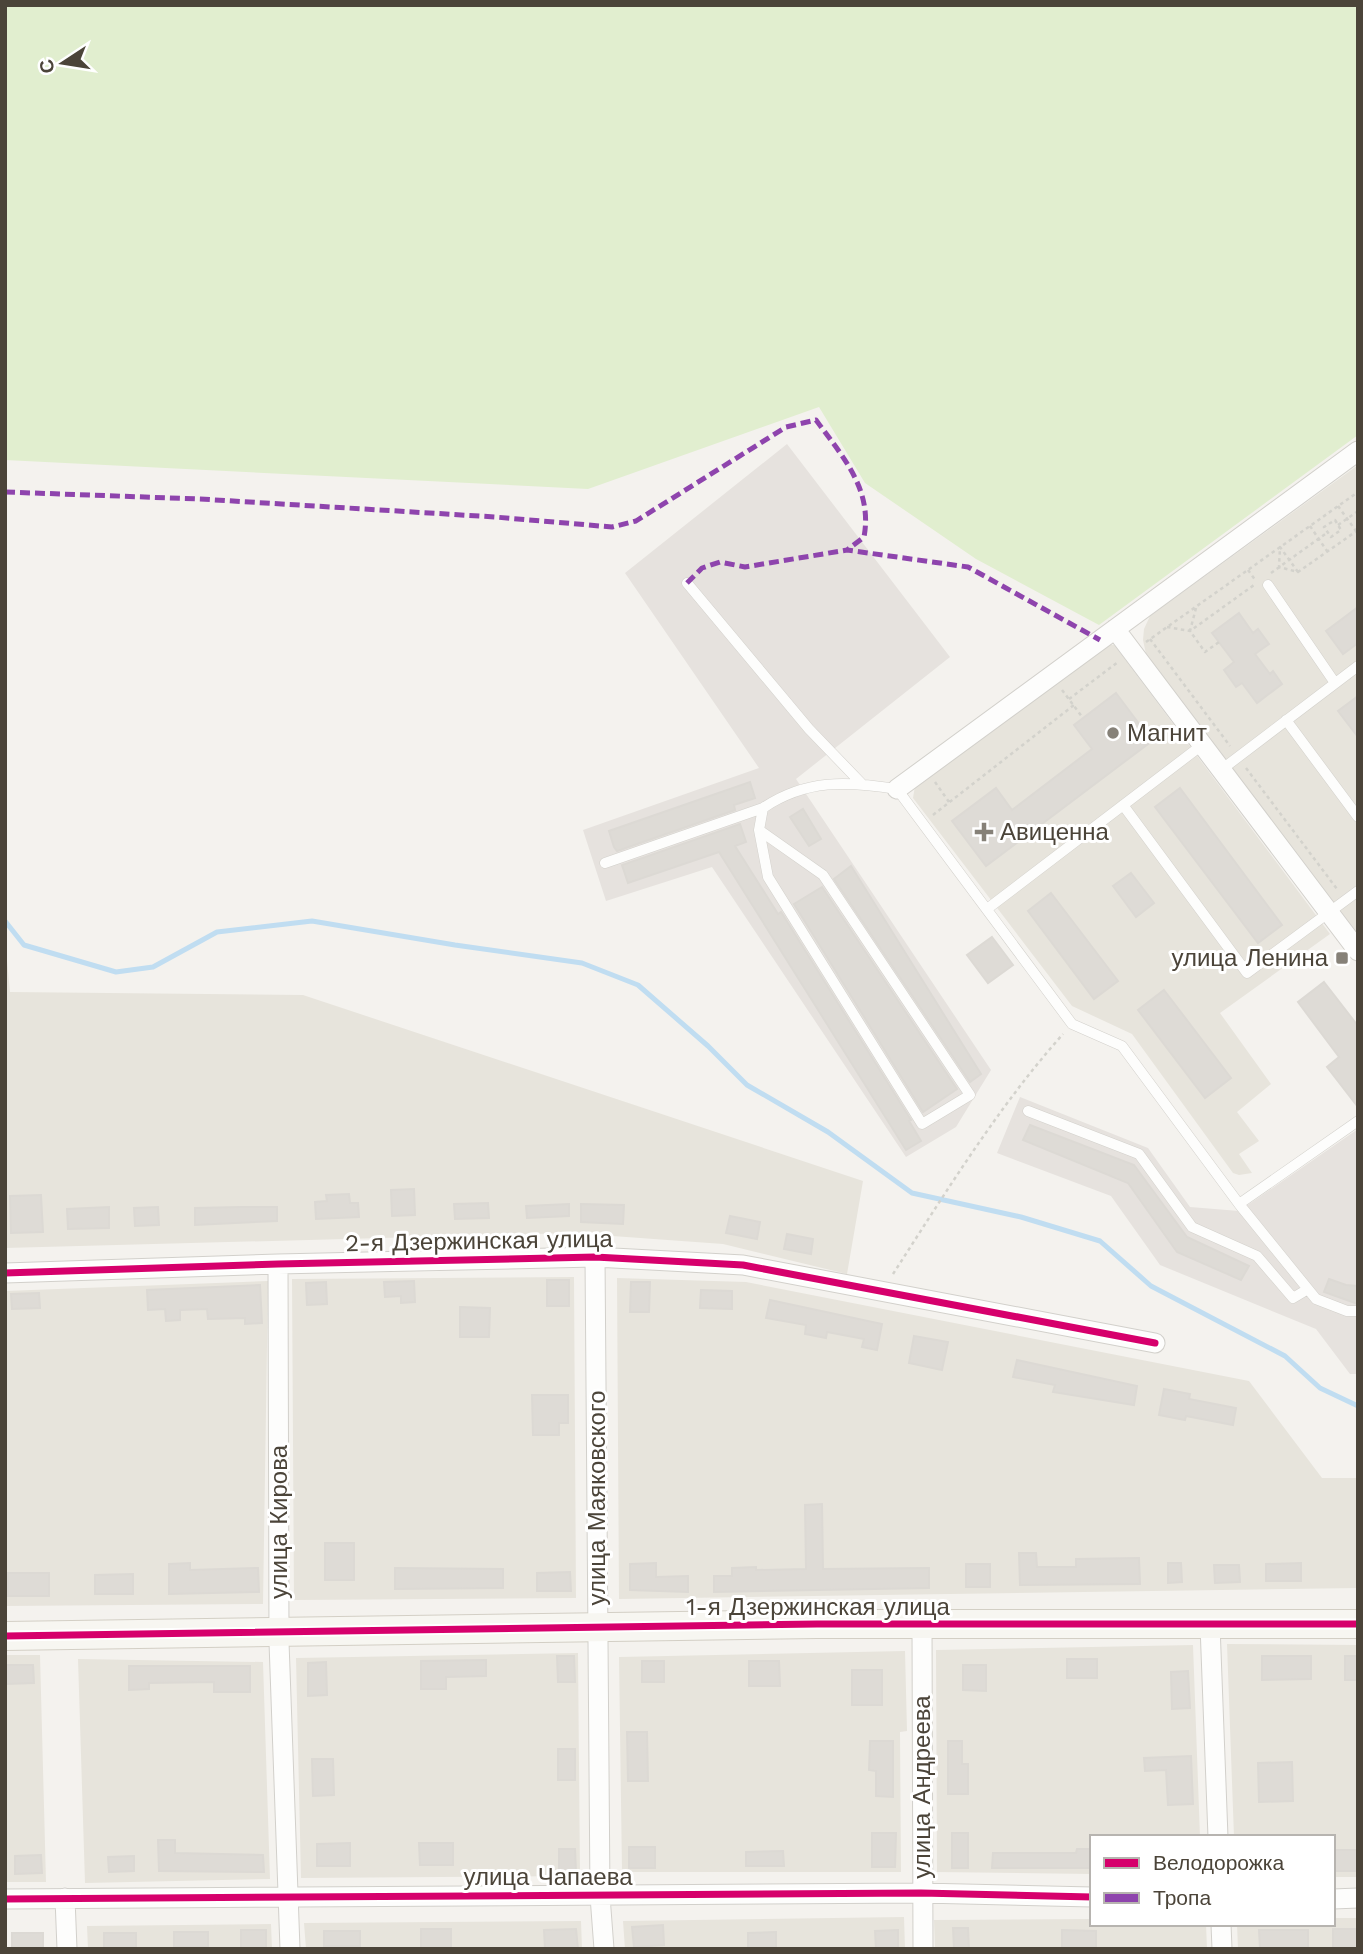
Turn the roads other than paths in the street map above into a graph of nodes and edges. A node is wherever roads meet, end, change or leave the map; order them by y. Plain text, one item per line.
1 (1358, 451) edge
2 (1268, 580) road end
3 (687, 583) dead end
4 (1115, 629) junction
5 (1358, 666) edge
6 (1335, 683) junction
7 (1286, 720) junction
8 (1202, 745) junction
9 (1221, 770) junction
10 (860, 783) junction
11 (897, 789) junction
12 (1123, 805) junction
13 (763, 808) junction
14 (1358, 817) edge
15 (759, 830) junction
16 (606, 863) dead end
17 (1358, 891) edge
18 (987, 909) junction
19 (1329, 914) junction
20 (1356, 949) edge
21 (1028, 1111) dead end
22 (1358, 1121) edge
23 (1239, 1204) junction
24 (595, 1257) junction
25 (278, 1264) junction
26 (5, 1273) edge
27 (1308, 1289) junction
28 (1358, 1311) edge
29 (1155, 1343) dead end
30 (1358, 1624) edge
31 (922, 1625) junction
32 (1210, 1625) junction
33 (598, 1629) junction
34 (279, 1633) junction
35 (5, 1636) edge
36 (1218, 1835) edge
37 (921, 1893) junction
38 (600, 1896) junction
39 (288, 1897) junction
40 (1090, 1897) edge
41 (65, 1898) junction
42 (1358, 1898) edge
43 (5, 1899) edge
44 (1335, 1899) edge
45 (1222, 1926) edge
46 (67, 1949) edge
47 (290, 1949) edge
48 (604, 1949) edge
49 (923, 1949) edge
50 (1222, 1949) edge

1 - 4 street
2 - 6 lane
3 - 10 lane
4 - 8 street
4 - 11 street
5 - 6 lane
6 - 7 lane
7 - 9 lane
7 - 14 lane
8 - 9 street
8 - 12 lane
9 - 19 street
10 - 11 lane
10 - 13 lane
11 - 18 lane
12 - 18 lane
12 - 19 lane
13 - 15 lane
13 - 16 lane
15 - 15 lane
17 - 19 lane
18 - 23 lane
19 - 20 street
21 - 27 lane
22 - 23 lane
23 - 27 lane
24 - 25 street, 2-я Дзержинская улица
24 - 29 street, 2-я Дзержинская улица
24 - 33 street, улица Маяковского
25 - 26 street, 2-я Дзержинская улица
25 - 34 street, улица Кирова
27 - 28 lane
30 - 32 street, 1-я Дзержинская улица
31 - 32 street, 1-я Дзержинская улица
31 - 33 street, 1-я Дзержинская улица
31 - 37 street, улица Андреева
32 - 36 street
33 - 34 street, 1-я Дзержинская улица
33 - 38 street, улица Маяковского
34 - 35 street, 1-я Дзержинская улица
34 - 39 street, улица Кирова
37 - 38 street, улица Чапаева
37 - 40 street, улица Чапаева
37 - 49 street, улица Андреева
38 - 39 street, улица Чапаева
38 - 48 street, улица Маяковского
39 - 41 street, улица Чапаева
39 - 47 street, улица Кирова
41 - 43 street, улица Чапаева
41 - 46 street
42 - 44 street
45 - 50 street

